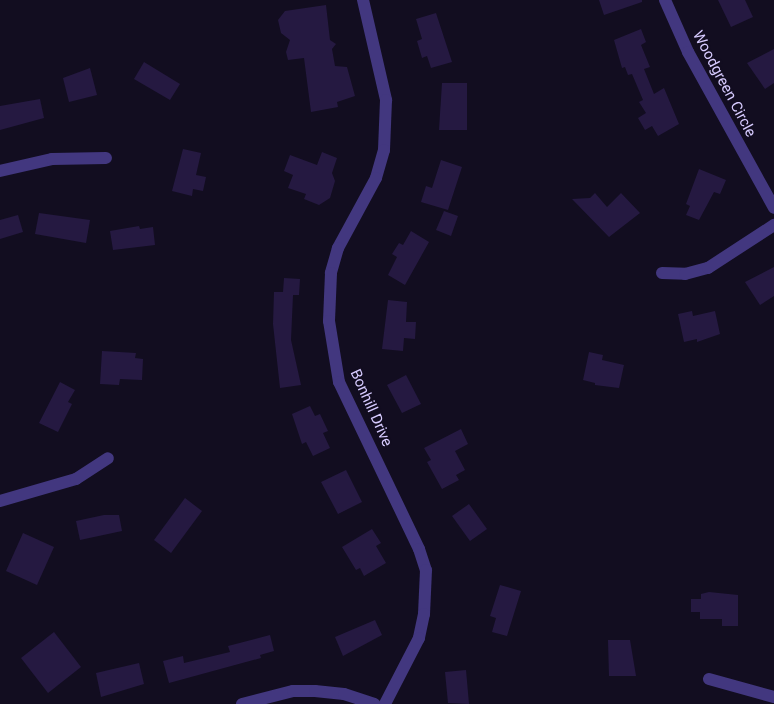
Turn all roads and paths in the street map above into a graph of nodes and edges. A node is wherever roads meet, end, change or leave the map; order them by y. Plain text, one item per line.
1 (362, 0) edge
2 (664, 0) edge
3 (106, 158) dead end
4 (0, 171) edge
5 (774, 208) edge
6 (774, 225) edge
7 (662, 273) dead end
8 (108, 458) dead end
9 (0, 501) edge
10 (709, 680) dead end
11 (774, 697) edge
12 (242, 704) edge
13 (374, 704) edge
14 (384, 704) edge

1 - 14 street, Bonhill Drive
2 - 5 street, Woodgreen Circle
3 - 4 street
6 - 7 street
8 - 9 street
10 - 11 street
12 - 13 street

